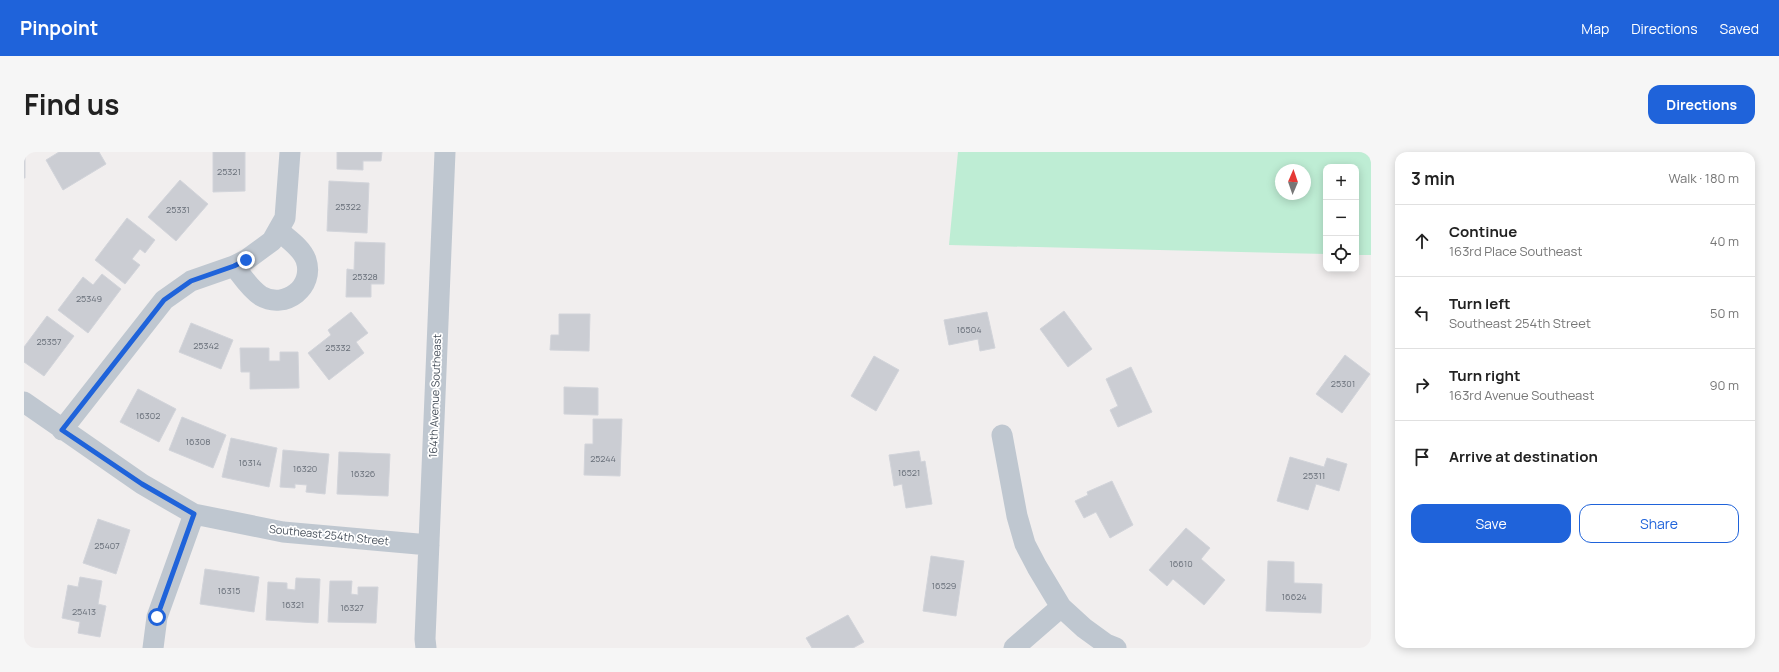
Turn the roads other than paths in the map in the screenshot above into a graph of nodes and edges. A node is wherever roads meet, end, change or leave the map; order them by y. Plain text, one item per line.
1 (290, 152) edge
2 (445, 152) edge
3 (279, 231) junction
4 (234, 266) junction
5 (24, 402) edge
6 (62, 430) junction
7 (1002, 435) dead end
8 (194, 514) junction
9 (429, 545) junction
10 (1061, 607) junction
11 (425, 645) edge
12 (153, 648) edge
13 (1014, 648) edge
14 (1116, 648) edge

1 - 3 street
2 - 9 street, 164th Avenue Southeast
3 - 4 street
3 - 4 street
4 - 6 street
5 - 6 street, Southeast 254th Street
6 - 8 street, Southeast 254th Street
7 - 10 street
8 - 9 street, Southeast 254th Street
8 - 12 street
9 - 11 street, 164th Avenue Southeast
10 - 13 street
10 - 14 street

